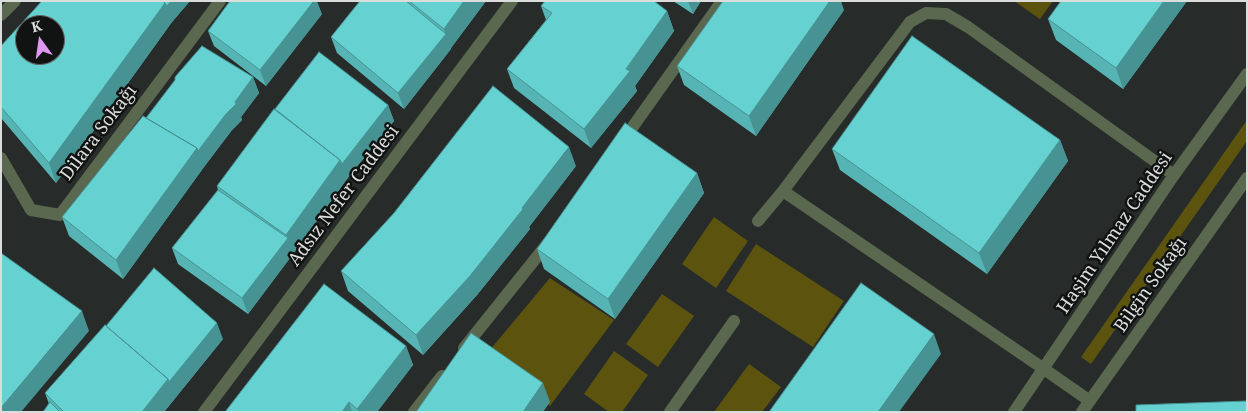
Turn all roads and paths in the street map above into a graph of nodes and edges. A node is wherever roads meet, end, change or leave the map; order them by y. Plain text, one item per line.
1 (15, 1) edge
2 (220, 1) edge
3 (512, 1) edge
4 (722, 1) edge
5 (1, 15) edge
6 (1247, 74) edge
7 (617, 149) edge
8 (1, 158) edge
9 (1174, 175) junction
10 (1247, 178) edge
11 (783, 191) junction
12 (758, 221) dead end
13 (554, 236) edge
14 (734, 321) dead end
15 (1044, 369) junction
16 (1090, 401) junction
17 (204, 412) edge
18 (414, 412) edge
19 (670, 412) edge
20 (1014, 412) edge
21 (1082, 412) edge

1 - 5 street
2 - 8 street, Dilara Sokağı
3 - 17 street, Adsız Nefer Caddesi
4 - 7 street
6 - 9 street, Haşim Yılmaz Caddesi
9 - 11 street
9 - 15 street, Haşim Yılmaz Caddesi
10 - 16 street, Bilgin Sokağı
11 - 12 street
11 - 15 street
13 - 18 street
14 - 19 street
15 - 16 street
15 - 20 street, Haşim Yılmaz Caddesi
16 - 21 street, Bilgin Sokağı

